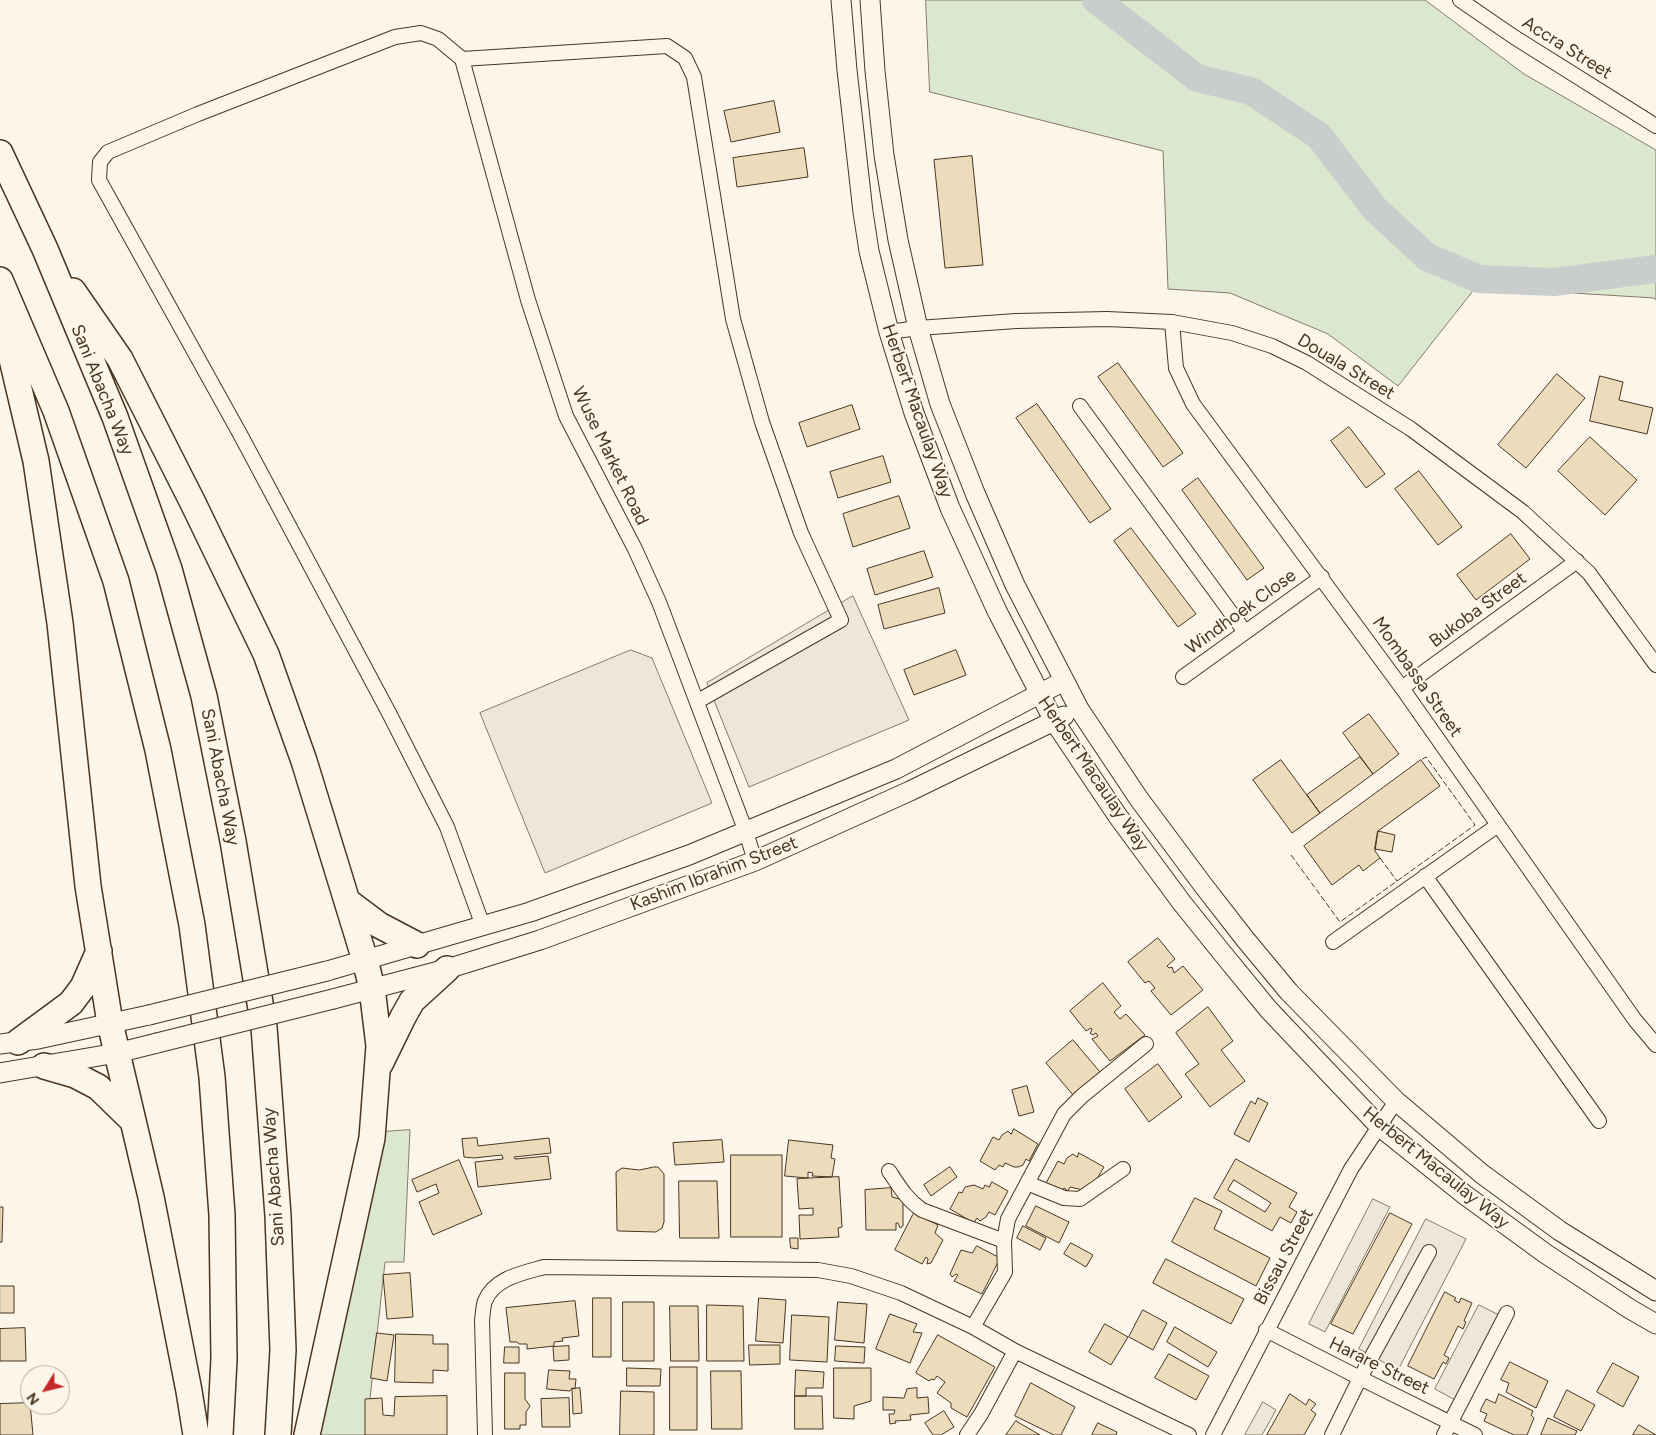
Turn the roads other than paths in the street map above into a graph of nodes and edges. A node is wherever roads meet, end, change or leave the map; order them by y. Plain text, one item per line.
1 (841, 0) edge
2 (870, 0) edge
3 (1460, 0) edge
4 (462, 59) junction
5 (1656, 126) edge
6 (0, 153) edge
7 (45, 249) junction
8 (0, 280) edge
9 (0, 308) edge
10 (1172, 322) junction
11 (918, 328) junction
12 (889, 332) junction
13 (1080, 406) dead end
14 (1577, 561) junction
15 (1322, 577) junction
16 (1245, 632) junction
17 (1656, 665) edge
18 (1183, 677) dead end
19 (1064, 681) junction
20 (1402, 688) junction
21 (1039, 694) junction
22 (698, 701) junction
23 (1079, 709) junction
24 (1054, 721) junction
25 (1498, 825) junction
26 (746, 832) junction
27 (755, 861) junction
28 (1425, 876) junction
29 (347, 901) junction
30 (483, 926) junction
31 (1333, 942) dead end
32 (417, 945) junction
33 (98, 951) junction
34 (365, 960) junction
35 (447, 970) junction
36 (372, 988) junction
37 (110, 1023) junction
38 (9, 1043) edge
39 (1146, 1044) dead end
40 (1656, 1045) edge
41 (117, 1053) junction
42 (44, 1066) junction
43 (378, 1069) junction
44 (0, 1073) edge
45 (1396, 1101) junction
46 (133, 1120) junction
47 (1599, 1121) dead end
48 (1379, 1126) junction
49 (1123, 1169) dead end
50 (889, 1172) dead end
51 (1027, 1183) junction
52 (1004, 1241) junction
53 (1429, 1252) dead end
54 (1656, 1291) edge
55 (1507, 1313) dead end
56 (1656, 1324) edge
57 (973, 1327) junction
58 (1266, 1330) junction
59 (1014, 1351) junction
60 (1360, 1378) junction
61 (1451, 1422) junction
62 (196, 1435) edge
63 (220, 1435) edge
64 (278, 1435) edge
65 (307, 1435) edge
66 (485, 1435) edge
67 (967, 1435) edge
68 (1189, 1435) edge
69 (1213, 1435) edge
70 (1332, 1435) edge
71 (1444, 1435) edge
72 (1475, 1435) edge

1 - 12 main road, Herbert Macaulay Way
2 - 11 main road, Herbert Macaulay Way
3 - 5 street, Accra Street
4 - 22 street, Wuse Market Road
4 - 22 street
4 - 30 street
6 - 7 highway, Sani Abacha Way
7 - 29 highway
7 - 64 highway, Sani Abacha Way
8 - 63 highway
9 - 33 highway
10 - 11 street, Douala Street
10 - 14 street, Douala Street
10 - 15 street, Mombassa Street
11 - 12 street, Douala Street
11 - 19 main road, Herbert Macaulay Way
12 - 21 main road, Herbert Macaulay Way
13 - 16 street
14 - 17 street, Douala Street
14 - 20 street, Bukoba Street
15 - 16 street, Windhoek Close
15 - 20 street, Mombassa Street
16 - 18 street, Windhoek Close
19 - 21 main road, Kashim Ibrahim Street
19 - 23 main road, Herbert Macaulay Way
20 - 25 street, Mombassa Street
21 - 24 main road, Herbert Macaulay Way
21 - 26 main road, Kashim Ibrahim Street
22 - 26 street, Wuse Market Road
23 - 24 main road, Kashim Ibrahim Street
23 - 45 main road, Herbert Macaulay Way
24 - 27 main road, Kashim Ibrahim Street
24 - 48 main road, Herbert Macaulay Way
25 - 28 street
25 - 40 street, Mombassa Street
26 - 27 street, Wuse Market Road
26 - 30 main road, Kashim Ibrahim Street
27 - 35 main road, Kashim Ibrahim Street
28 - 31 street
28 - 47 street
29 - 32 highway
29 - 34 highway
30 - 32 main road, Kashim Ibrahim Street
32 - 34 main road, Kashim Ibrahim Street
33 - 37 highway
33 - 38 highway
34 - 36 highway
34 - 37 main road, Kashim Ibrahim Street, bridge
35 - 36 main road, Kashim Ibrahim Street
35 - 43 highway
36 - 41 main road, Kashim Ibrahim Street, bridge
36 - 43 highway
37 - 38 main road, Kashim Ibrahim Street
37 - 41 highway
39 - 51 street
41 - 42 main road, Kashim Ibrahim Street
41 - 46 highway
42 - 44 main road, Kashim Ibrahim Street
42 - 46 highway
43 - 65 highway
45 - 48 street, Bissau Street
45 - 54 main road, Herbert Macaulay Way
46 - 62 highway
48 - 56 main road, Herbert Macaulay Way
48 - 58 street, Bissau Street
49 - 51 street
50 - 52 street
51 - 52 street
52 - 57 street
53 - 60 street
55 - 61 street
57 - 59 street
57 - 66 street
58 - 60 street, Harare Street
58 - 69 street, Bissau Street
59 - 67 street
59 - 68 street
60 - 61 street, Harare Street
60 - 70 street
61 - 71 street
61 - 72 street, Harare Street

